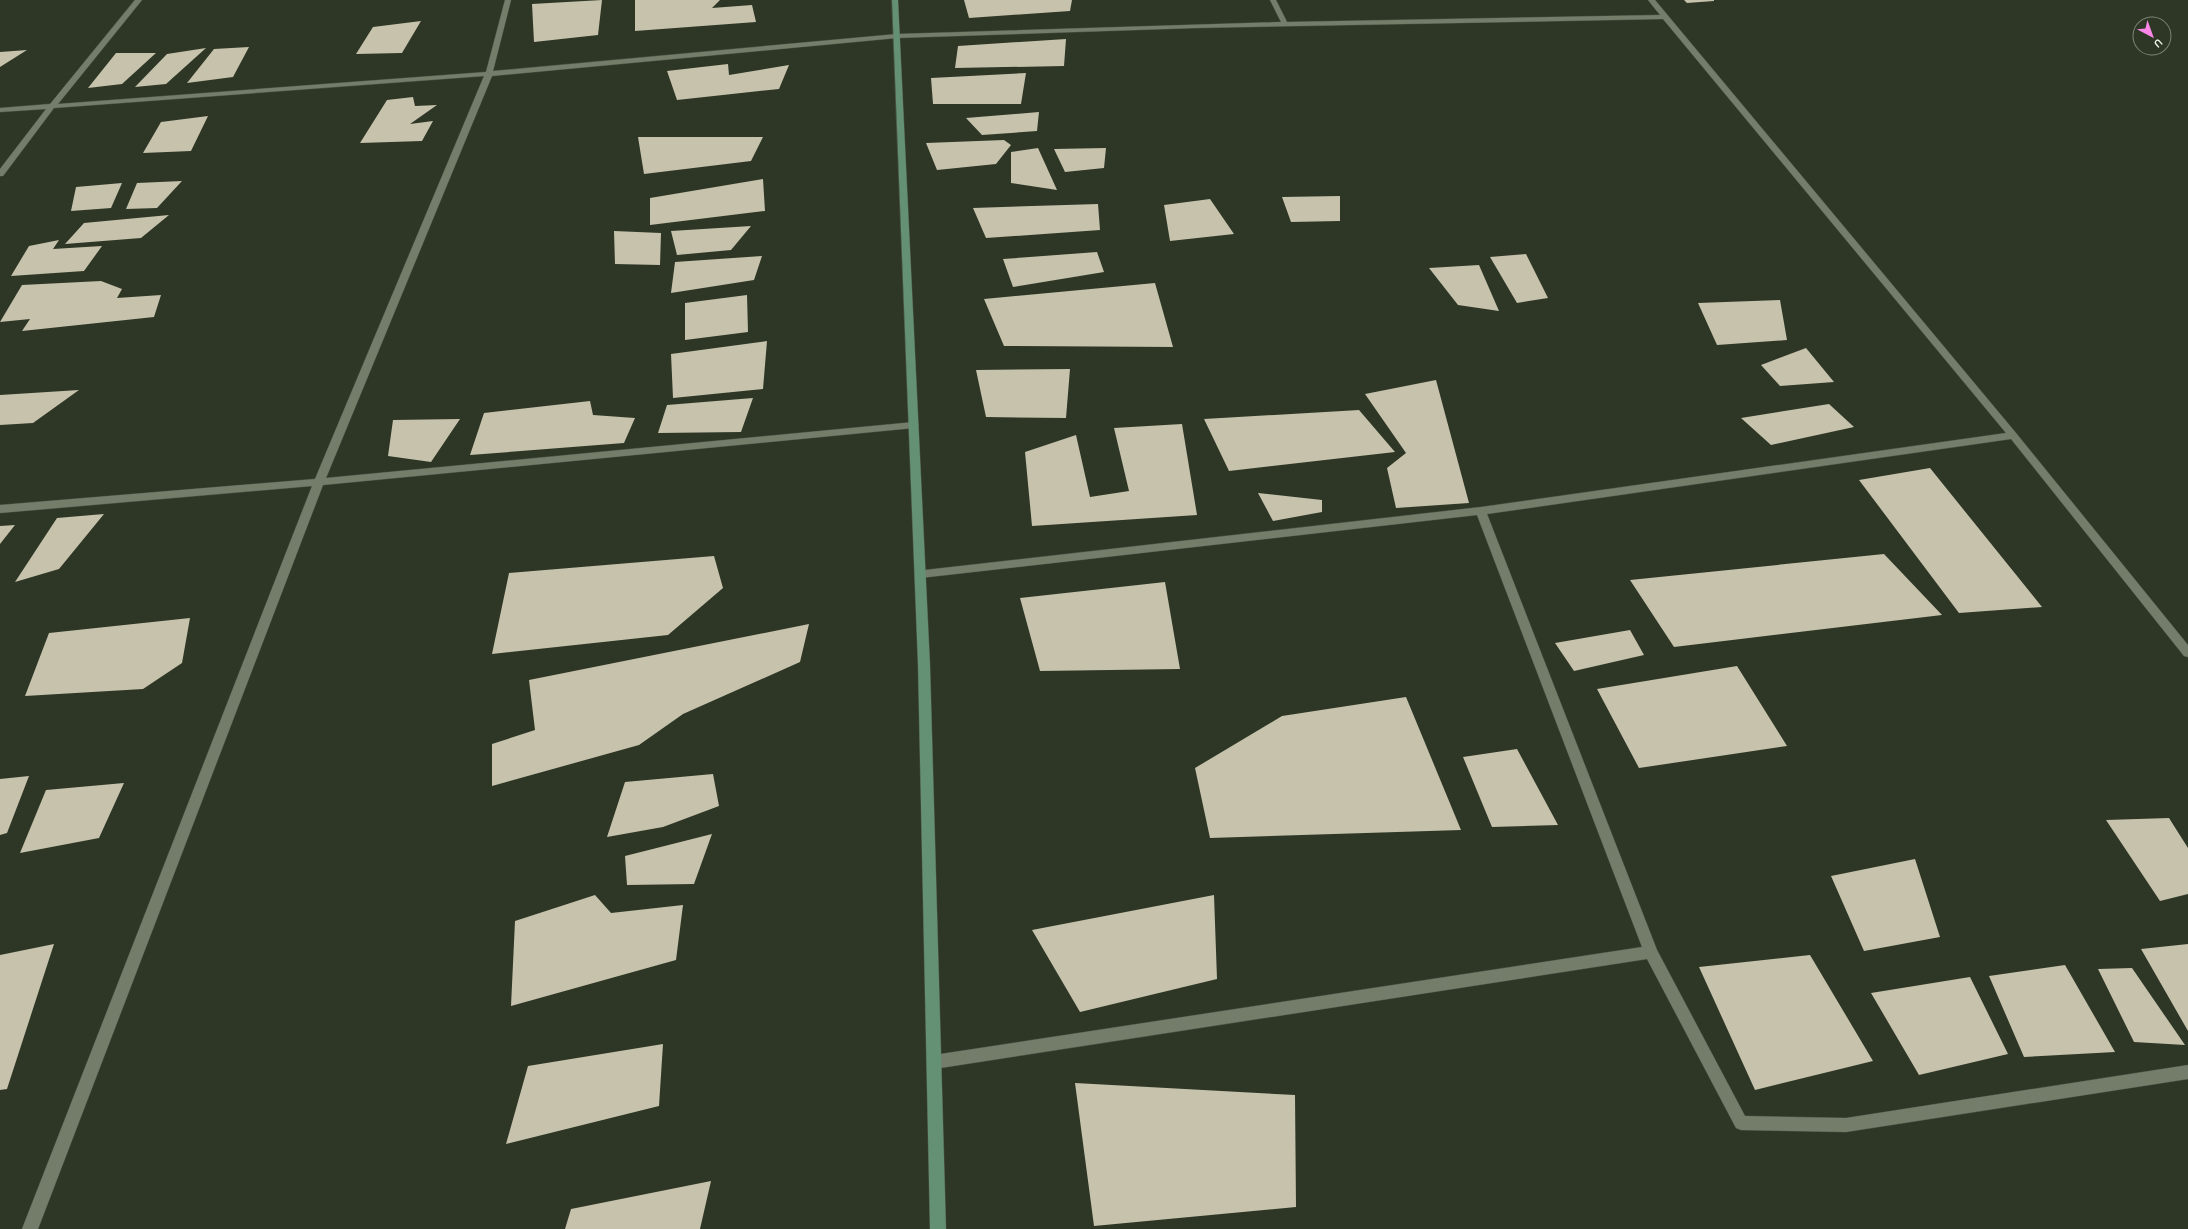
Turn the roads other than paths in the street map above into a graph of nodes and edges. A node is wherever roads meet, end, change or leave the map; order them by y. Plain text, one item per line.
1 (139, 0) edge
2 (508, 0) edge
3 (895, 0) edge
4 (1272, 0) edge
5 (1650, 0) edge
6 (1664, 17) junction
7 (1285, 24) junction
8 (897, 36) junction
9 (489, 74) junction
10 (52, 105) junction
11 (0, 110) edge
12 (0, 174) edge
13 (914, 425) junction
14 (2013, 435) junction
15 (318, 482) junction
16 (0, 509) edge
17 (1481, 511) junction
18 (920, 574) junction
19 (2188, 653) edge
20 (1651, 952) junction
21 (934, 1062) junction
22 (2188, 1072) edge
23 (30, 1229) edge
24 (938, 1229) edge

1 - 10 street
2 - 9 street
3 - 8 main road
4 - 7 street
5 - 6 street
6 - 7 street
6 - 14 street
7 - 8 street
8 - 9 street
8 - 13 main road
9 - 10 street
9 - 15 street
10 - 11 street
10 - 12 street
13 - 15 street
13 - 18 main road
14 - 17 street
14 - 19 street
15 - 16 street
15 - 23 street
17 - 18 street
17 - 20 street
18 - 21 main road
20 - 21 street
20 - 22 street
21 - 24 main road

